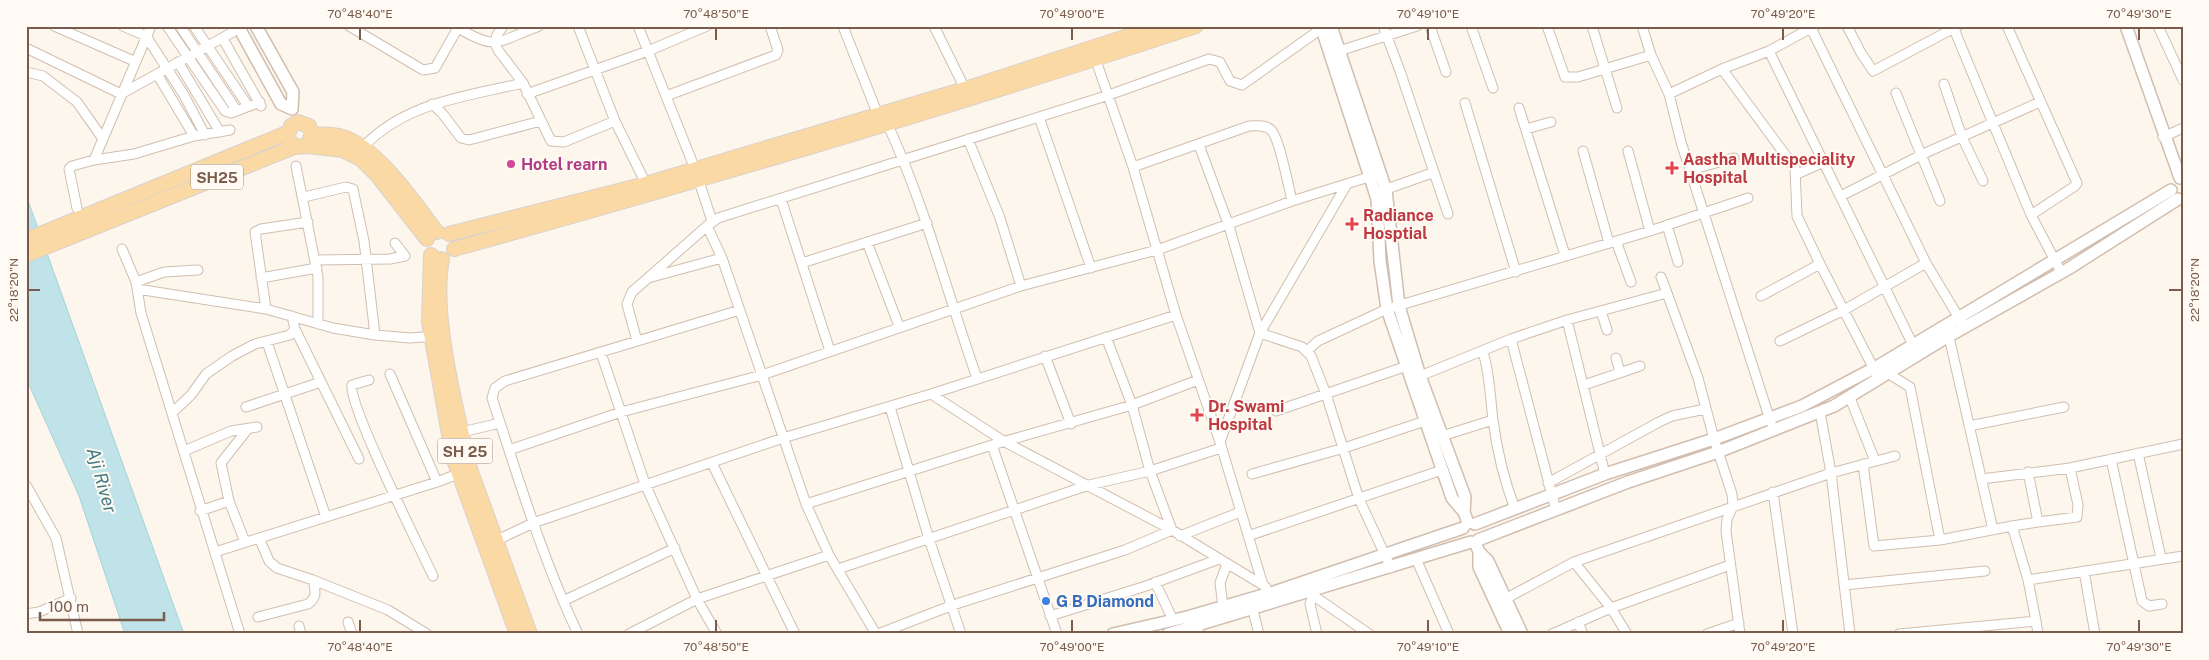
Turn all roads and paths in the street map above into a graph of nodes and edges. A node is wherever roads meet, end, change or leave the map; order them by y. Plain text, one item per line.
1 (54, 26) edge
2 (124, 26) edge
3 (150, 26) edge
4 (167, 26) edge
5 (180, 26) edge
6 (194, 26) edge
7 (247, 26) edge
8 (256, 26) edge
9 (349, 26) edge
10 (503, 26) edge
11 (578, 26) edge
12 (638, 26) edge
13 (707, 26) edge
14 (770, 26) edge
15 (934, 26) edge
16 (1157, 26) edge
17 (1196, 26) edge
18 (1383, 26) edge
19 (1417, 26) edge
20 (1430, 26) edge
21 (1471, 26) edge
22 (1547, 26) edge
23 (1592, 26) edge
24 (1642, 26) edge
25 (1847, 26) edge
26 (2007, 26) edge
27 (2126, 26) edge
28 (2158, 26) edge
29 (457, 27) edge
30 (535, 27) edge
31 (1325, 27) edge
32 (1813, 27) edge
33 (1956, 28) edge
34 (236, 29) edge
35 (844, 29) dead end
36 (1938, 31) edge
37 (146, 36) junction
38 (1387, 36) junction
39 (223, 38) junction
40 (495, 43) junction
41 (208, 46) junction
42 (26, 48) edge
43 (199, 51) junction
44 (648, 51) junction
45 (1339, 51) junction
46 (1769, 51) junction
47 (1093, 54) junction
48 (1651, 55) junction
49 (189, 57) junction
50 (134, 61) junction
51 (178, 62) junction
52 (167, 68) junction
53 (1605, 68) junction
54 (596, 69) junction
55 (1722, 69) junction
56 (26, 72) edge
57 (1446, 72) dead end
58 (157, 74) junction
59 (2183, 80) edge
60 (523, 83) junction
61 (1944, 84) dead end
62 (1494, 88) dead end
63 (967, 93) junction
64 (1896, 93) dead end
65 (121, 94) junction
66 (527, 94) junction
67 (1109, 94) junction
68 (1669, 94) junction
69 (666, 96) junction
70 (2040, 102) junction
71 (1464, 103) dead end
72 (432, 104) junction
73 (248, 106) junction
74 (1519, 108) dead end
75 (1617, 108) dead end
76 (292, 109) junction
77 (237, 111) junction
78 (1039, 117) junction
79 (882, 119) junction
80 (541, 121) junction
81 (615, 121) junction
82 (298, 122) junction
83 (1551, 122) dead end
84 (1994, 123) junction
85 (1526, 128) junction
86 (2183, 128) edge
87 (230, 130) dead end
88 (220, 132) junction
89 (287, 133) junction
90 (205, 135) junction
91 (194, 136) junction
92 (1962, 137) junction
93 (2163, 137) junction
94 (103, 139) junction
95 (968, 139) junction
96 (305, 142) junction
97 (1199, 145) junction
98 (362, 148) junction
99 (1583, 151) dead end
100 (1628, 151) dead end
101 (1923, 154) junction
102 (1734, 158) dead end
103 (904, 159) junction
104 (94, 160) junction
105 (1824, 162) junction
106 (296, 166) dead end
107 (1133, 167) junction
108 (1690, 170) junction
109 (1432, 173) junction
110 (697, 174) junction
111 (1797, 174) junction
112 (1375, 175) junction
113 (1883, 175) junction
114 (2181, 178) edge
115 (1983, 181) dead end
116 (646, 184) junction
117 (1347, 184) junction
118 (2170, 190) junction
119 (1381, 191) junction
120 (1841, 196) junction
121 (304, 197) junction
122 (1748, 198) dead end
123 (781, 199) junction
124 (2180, 200) edge
125 (1292, 201) junction
126 (1940, 201) dead end
127 (138, 202) junction
128 (77, 208) dead end
129 (1448, 214) dead end
130 (1704, 214) junction
131 (2031, 215) junction
132 (308, 222) junction
133 (927, 223) junction
134 (709, 224) junction
135 (1228, 226) junction
136 (1667, 226) junction
137 (1650, 231) junction
138 (438, 235) junction
139 (26, 240) edge
140 (867, 242) junction
141 (1612, 242) junction
142 (394, 243) dead end
143 (122, 249) dead end
144 (454, 249) junction
145 (1157, 250) junction
146 (26, 255) edge
147 (1565, 255) junction
148 (436, 257) junction
149 (722, 258) junction
150 (365, 259) junction
151 (2055, 260) junction
152 (1678, 262) dead end
153 (802, 263) junction
154 (316, 264) junction
155 (1820, 264) junction
156 (1926, 264) junction
157 (1091, 268) junction
158 (198, 270) dead end
159 (1516, 272) junction
160 (2061, 272) junction
161 (1661, 277) dead end
162 (262, 278) junction
163 (646, 279) junction
164 (1631, 282) dead end
165 (136, 286) junction
166 (1021, 286) junction
167 (1884, 287) junction
168 (1667, 293) junction
169 (1761, 296) dead end
170 (1393, 307) junction
171 (266, 309) junction
172 (952, 309) junction
173 (740, 310) junction
174 (1601, 310) junction
175 (1844, 310) junction
176 (1176, 315) junction
177 (292, 316) junction
178 (1567, 320) junction
179 (1962, 323) junction
180 (318, 324) junction
181 (899, 326) junction
182 (294, 329) junction
183 (1607, 330) dead end
184 (1260, 332) junction
185 (375, 336) junction
186 (437, 336) junction
187 (1106, 337) junction
188 (1949, 337) junction
189 (1511, 339) junction
190 (1780, 340) dead end
191 (637, 341) junction
192 (267, 342) junction
193 (1308, 350) junction
194 (1912, 350) junction
195 (830, 351) junction
196 (601, 352) junction
197 (1483, 352) junction
198 (1045, 356) junction
199 (1616, 358) dead end
200 (1407, 366) junction
201 (1640, 366) dead end
202 (1876, 367) junction
203 (1620, 372) junction
204 (390, 374) dead end
205 (1889, 374) junction
206 (762, 375) junction
207 (1420, 376) junction
208 (977, 378) junction
209 (369, 380) dead end
210 (1198, 380) junction
211 (321, 382) junction
212 (1584, 385) junction
213 (931, 394) junction
214 (1326, 394) junction
215 (286, 395) junction
216 (1850, 398) junction
217 (1132, 405) junction
218 (246, 407) dead end
219 (890, 407) junction
220 (2064, 408) dead end
221 (1706, 409) junction
222 (1276, 411) dead end
223 (173, 412) junction
224 (621, 412) junction
225 (1820, 412) junction
226 (1769, 418) junction
227 (1426, 420) junction
228 (1493, 420) junction
229 (500, 423) junction
230 (1071, 424) junction
231 (1969, 426) junction
232 (257, 427) dead end
233 (247, 430) junction
234 (1773, 431) junction
235 (462, 432) junction
236 (1442, 436) junction
237 (782, 438) junction
238 (1714, 439) junction
239 (1005, 442) junction
240 (2183, 444) edge
241 (992, 445) junction
242 (1220, 445) junction
243 (1344, 448) junction
244 (509, 450) junction
245 (184, 451) junction
246 (1718, 452) junction
247 (2138, 453) junction
248 (1600, 454) junction
249 (1895, 456) dead end
250 (359, 459) dead end
251 (2111, 459) junction
252 (1875, 461) junction
253 (712, 463) junction
254 (1863, 464) junction
255 (2070, 468) junction
256 (1442, 470) junction
257 (464, 471) junction
258 (1150, 471) junction
259 (2028, 472) junction
260 (910, 473) junction
261 (1831, 473) junction
262 (1252, 474) dead end
263 (1605, 474) junction
264 (1981, 479) junction
265 (437, 482) junction
266 (1548, 483) junction
267 (645, 484) junction
268 (26, 485) edge
269 (1090, 485) junction
270 (1774, 492) junction
271 (396, 495) junction
272 (1551, 495) junction
273 (1360, 499) junction
274 (229, 501) junction
275 (806, 504) junction
276 (1733, 506) junction
277 (1515, 509) junction
278 (1015, 510) junction
279 (1556, 510) junction
280 (200, 511) junction
281 (1240, 512) junction
282 (326, 517) junction
283 (1468, 522) junction
284 (2038, 522) junction
285 (533, 523) junction
286 (2012, 526) junction
287 (1172, 530) junction
288 (1993, 530) junction
289 (1180, 536) junction
290 (1248, 536) junction
291 (259, 538) junction
292 (929, 539) junction
293 (1940, 540) junction
294 (246, 542) junction
295 (490, 543) junction
296 (1476, 544) junction
297 (675, 548) junction
298 (215, 552) junction
299 (829, 555) junction
300 (1385, 555) junction
301 (2183, 556) edge
302 (2161, 558) junction
303 (1219, 559) junction
304 (1417, 560) junction
305 (1574, 562) junction
306 (2133, 563) junction
307 (1227, 564) junction
308 (1730, 565) junction
309 (1391, 568) junction
310 (838, 570) junction
311 (1986, 571) dead end
312 (2084, 571) junction
313 (767, 574) junction
314 (434, 576) dead end
315 (1039, 578) junction
316 (313, 580) junction
317 (2028, 580) junction
318 (1155, 582) junction
319 (1263, 585) junction
320 (1844, 585) junction
321 (1315, 589) junction
322 (1274, 592) junction
323 (71, 598) junction
324 (697, 599) junction
325 (1505, 599) junction
326 (1284, 600) junction
327 (563, 601) junction
328 (1251, 604) junction
329 (2162, 604) dead end
330 (953, 605) junction
331 (1222, 606) junction
332 (1611, 608) junction
333 (26, 614) edge
334 (1050, 616) junction
335 (258, 617) dead end
336 (1173, 620) junction
337 (2036, 621) junction
338 (348, 622) dead end
339 (1578, 622) junction
340 (1739, 623) junction
341 (1150, 629) edge
342 (1198, 630) edge
343 (1961, 631) edge
344 (78, 634) edge
345 (240, 634) edge
346 (352, 634) edge
347 (427, 634) edge
348 (517, 634) edge
349 (530, 634) edge
350 (578, 634) edge
351 (630, 634) edge
352 (717, 634) edge
353 (795, 634) edge
354 (877, 634) edge
355 (961, 634) edge
356 (1057, 634) edge
357 (1113, 634) edge
358 (1168, 634) edge
359 (1259, 634) edge
360 (1317, 634) edge
361 (1369, 634) edge
362 (1449, 634) edge
363 (1510, 634) edge
364 (1522, 634) edge
365 (1552, 634) edge
366 (1583, 634) edge
367 (1627, 634) edge
368 (1707, 634) edge
369 (1740, 634) edge
370 (1793, 634) edge
371 (1850, 634) edge
372 (1899, 634) edge
373 (1905, 634) edge
374 (2038, 634) edge
375 (2095, 634) edge

1 - 50 street
2 - 37 street
3 - 37 street
4 - 49 street
5 - 43 street
6 - 41 street
7 - 76 street
8 - 76 street
9 - 29 street
10 - 40 street
11 - 54 street
12 - 44 street
13 - 44 street
14 - 69 street
15 - 63 street
16 - 47 main road
17 - 47 main road
18 - 38 street
19 - 38 street
20 - 57 street
21 - 62 street
22 - 53 street
23 - 53 street
24 - 48 street
25 - 36 street
26 - 70 street
27 - 93 street
28 - 59 street
29 - 40 street
30 - 40 street
31 - 45 street
31 - 67 street
31 - 112 street
32 - 46 street
32 - 113 street
33 - 36 street
33 - 84 street
34 - 39 street
34 - 76 street
35 - 79 street
37 - 50 street
37 - 52 street
38 - 45 street
38 - 109 street
39 - 41 street
39 - 73 street
40 - 60 street
41 - 43 street
41 - 73 street
42 - 65 street
43 - 49 street
43 - 77 street
44 - 54 street
44 - 69 street
45 - 112 street
46 - 55 street
46 - 105 street
47 - 63 main road
47 - 67 street
48 - 53 street
48 - 68 street
49 - 51 street
49 - 77 street
50 - 65 street
51 - 52 street
51 - 88 street
52 - 58 street
52 - 90 street
53 - 75 street
54 - 66 street
54 - 81 street
55 - 68 street
55 - 111 street
56 - 94 street
58 - 65 street
58 - 91 street
60 - 66 street
60 - 72 street
61 - 92 street
63 - 79 main road
64 - 101 street
65 - 94 street
66 - 80 street
67 - 78 street
67 - 107 street
68 - 108 street
69 - 110 street
70 - 84 street
70 - 131 street
71 - 159 street
72 - 80 street
72 - 98 street
73 - 77 street
74 - 85 street
76 - 82 street
78 - 95 street
78 - 157 street
79 - 103 street
79 - 110 main road
80 - 81 street
81 - 116 street
82 - 89 main road
82 - 96 main road
83 - 85 street
84 - 92 street
84 - 131 street
85 - 147 street
86 - 93 street
87 - 88 street
88 - 90 street
89 - 96 main road
89 - 127 main road, SH25
90 - 91 street
91 - 104 street
92 - 101 street
92 - 115 street
93 - 114 street
94 - 104 street
95 - 103 street
95 - 166 street
96 - 98 main road, SH25
96 - 127 main road, SH25
96 - 138 main road
97 - 107 street
97 - 125 street
97 - 135 street
98 - 138 main road, SH25
99 - 141 street
100 - 137 street
101 - 113 street
101 - 126 street
102 - 108 street
103 - 123 street
103 - 133 street
104 - 128 street
105 - 111 street
105 - 120 street
106 - 121 street
107 - 145 street
108 - 130 street
109 - 119 street
109 - 129 street
110 - 116 main road
110 - 134 street
110 - 144 main road
111 - 155 street
112 - 117 street
112 - 119 street
113 - 120 street
113 - 156 street
114 - 118 street
116 - 138 main road
117 - 125 street
117 - 184 street
118 - 124 street
118 - 151 street
119 - 170 street
120 - 167 street
121 - 132 street
121 - 150 street
122 - 130 street
123 - 134 street
123 - 153 street
124 - 160 street
125 - 135 street
127 - 139 main road, SH25
127 - 146 main road, SH25
130 - 136 street
130 - 226 street
131 - 151 street
132 - 154 street
132 - 162 street
133 - 140 street
133 - 172 street
134 - 149 street
134 - 163 street
135 - 145 street
135 - 184 street
136 - 137 street
136 - 152 street
137 - 141 street
138 - 144 main road, SH25
138 - 148 main road, SH25
140 - 153 street
140 - 181 street
141 - 147 street
141 - 164 street
142 - 150 street
143 - 165 street
144 - 148 main road
145 - 157 street
145 - 176 street
147 - 159 street
148 - 186 main road, SH 25
149 - 163 street
149 - 173 street
150 - 154 street
150 - 185 street
151 - 160 street
151 - 179 street
153 - 195 street
154 - 162 street
154 - 180 street
155 - 169 street
155 - 175 street
156 - 167 street
156 - 179 street
157 - 166 street
158 - 165 street
159 - 170 street
160 - 179 street
161 - 168 street
162 - 171 street
163 - 191 street
165 - 171 street
165 - 223 street
166 - 172 street
167 - 175 street
167 - 194 street
168 - 174 street
168 - 221 street
170 - 193 street
170 - 200 street
170 - 207 street
171 - 177 street
172 - 181 street
172 - 208 street
173 - 191 street
173 - 206 street
174 - 178 street
174 - 183 street
175 - 190 street
175 - 202 street
176 - 187 street
176 - 210 street
177 - 180 street
177 - 182 street
178 - 189 street
178 - 212 street
179 - 188 street
179 - 194 street
180 - 185 street
181 - 195 street
182 - 192 street
182 - 211 street
184 - 193 street
184 - 242 street
185 - 186 street
186 - 235 main road, SH 25
186 - 257 main road
187 - 198 street
187 - 217 street
188 - 194 street
188 - 231 street
189 - 197 street
189 - 266 street
191 - 196 street
192 - 215 street
192 - 223 street
193 - 214 street
194 - 202 street
194 - 205 street
195 - 206 street
196 - 224 street
196 - 229 street
197 - 207 street
197 - 228 street
198 - 208 street
198 - 230 street
199 - 203 street
200 - 214 street
200 - 227 street
201 - 203 street
202 - 205 street
202 - 226 street
203 - 212 street
204 - 265 street
205 - 216 street
205 - 293 street
206 - 224 street
206 - 237 street
207 - 236 street
208 - 213 street
209 - 271 street
210 - 217 street
210 - 242 street
211 - 215 street
211 - 250 street
212 - 248 street
213 - 219 street
213 - 239 street
214 - 222 street
214 - 243 street
215 - 218 street
215 - 282 street
216 - 225 street
216 - 252 street
217 - 230 street
217 - 258 street
219 - 237 street
219 - 260 street
220 - 231 street
221 - 238 street
221 - 248 street
223 - 245 street
224 - 244 street
224 - 267 street
225 - 234 street
225 - 261 street
226 - 234 street
226 - 238 street
227 - 243 street
227 - 256 street
228 - 236 street
228 - 277 street
229 - 235 street
229 - 244 street
230 - 239 street
231 - 264 street
232 - 233 street
233 - 245 street
233 - 274 street
234 - 246 street
235 - 257 main road, SH 25
236 - 283 street
237 - 253 street
237 - 275 street
238 - 246 street
238 - 263 street
239 - 241 street
239 - 269 street
240 - 247 street
241 - 260 street
241 - 278 street
242 - 258 street
242 - 281 street
243 - 262 street
243 - 273 street
244 - 285 street
245 - 280 street
246 - 276 street
246 - 279 street
247 - 251 street
247 - 302 street
248 - 263 street
248 - 266 street
249 - 252 street
251 - 255 street
251 - 306 street
252 - 254 street
253 - 267 street
253 - 313 street
254 - 261 street
254 - 293 street
255 - 259 street
255 - 284 street
256 - 273 street
256 - 283 street
257 - 265 street
257 - 295 main road, SH 25
258 - 269 street
258 - 287 street
259 - 264 street
259 - 284 street
260 - 275 street
260 - 292 street
261 - 270 street
261 - 320 street
263 - 272 street
264 - 288 street
265 - 271 street
266 - 272 street
267 - 285 street
267 - 297 street
268 - 323 street
269 - 278 street
269 - 287 street
270 - 276 street
270 - 370 street
271 - 282 street
271 - 314 street
272 - 277 street
272 - 279 street
273 - 290 street
273 - 300 street
274 - 280 street
274 - 294 street
275 - 299 street
276 - 305 street
276 - 308 street
277 - 283 street
278 - 292 street
278 - 315 street
279 - 296 street
280 - 298 street
281 - 289 street
281 - 290 street
282 - 291 street
283 - 296 street
283 - 296 street
283 - 300 street
284 - 286 street
285 - 295 street
285 - 327 street
286 - 288 street
286 - 317 street
287 - 289 street
287 - 315 street
288 - 293 street
289 - 303 street
290 - 319 street
291 - 294 street
291 - 316 street
292 - 310 street
292 - 330 street
294 - 298 street
295 - 348 main road
295 - 349 main road, SH 25
296 - 304 street
296 - 325 street
296 - 363 street
297 - 324 street
297 - 327 street
298 - 345 street
299 - 310 street
299 - 313 street
300 - 309 street
300 - 321 street
301 - 302 street
302 - 306 street
303 - 307 street
303 - 318 street
304 - 309 street
304 - 362 street
305 - 325 street
305 - 332 street
306 - 312 street
306 - 329 street
307 - 319 street
307 - 331 street
308 - 332 street
308 - 340 street
309 - 321 street
310 - 354 street
311 - 320 street
312 - 317 street
312 - 375 street
313 - 324 street
313 - 353 street
315 - 330 street
315 - 334 street
316 - 335 street
316 - 347 street
317 - 337 street
318 - 334 street
318 - 336 street
319 - 322 street
320 - 371 street
321 - 322 street
321 - 326 street
321 - 360 street
321 - 361 street
322 - 326 street
322 - 328 street
323 - 333 street
323 - 344 street
324 - 351 street
324 - 352 street
325 - 364 street
326 - 328 street
327 - 350 street
328 - 331 street
328 - 342 street
328 - 359 street
330 - 354 street
330 - 355 street
331 - 336 street
332 - 339 street
332 - 367 street
334 - 356 street
336 - 341 street
337 - 343 street
337 - 374 street
338 - 346 street
339 - 365 street
339 - 366 street
340 - 368 street
340 - 369 street
341 - 357 street
342 - 358 street
343 - 373 street
372 - 373 street

